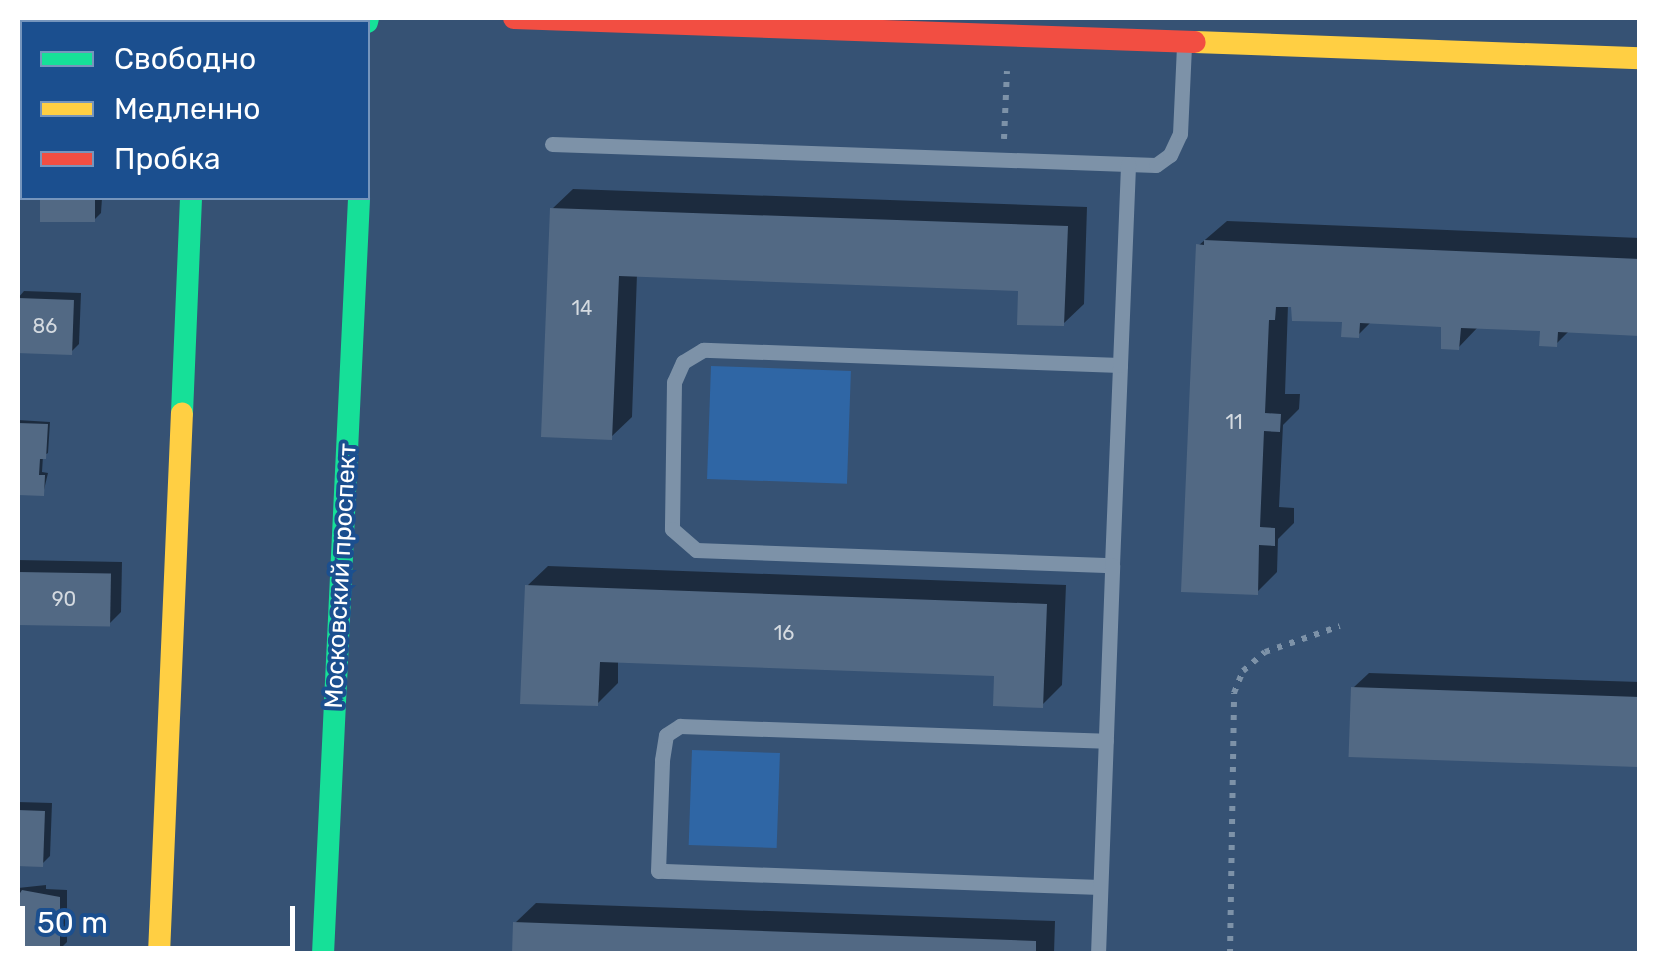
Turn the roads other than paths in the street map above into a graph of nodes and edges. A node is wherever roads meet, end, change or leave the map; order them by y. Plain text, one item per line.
1 (514, 18) edge
2 (679, 20) edge
3 (1035, 26) edge
4 (1184, 42) junction
5 (1640, 58) edge
6 (552, 144) dead end
7 (1128, 164) junction
8 (191, 200) edge
9 (359, 200) edge
10 (1120, 366) junction
11 (1112, 565) junction
12 (1106, 741) junction
13 (1100, 887) junction
14 (159, 954) edge
15 (323, 954) edge
16 (1098, 954) edge

1 - 2 street
2 - 3 street
3 - 4 street
4 - 5 street
4 - 7 lane
6 - 7 lane
7 - 10 lane
8 - 14 street
9 - 15 street, Московский проспект
10 - 11 lane
10 - 11 lane
11 - 12 lane
12 - 13 lane
12 - 13 lane
13 - 16 lane

